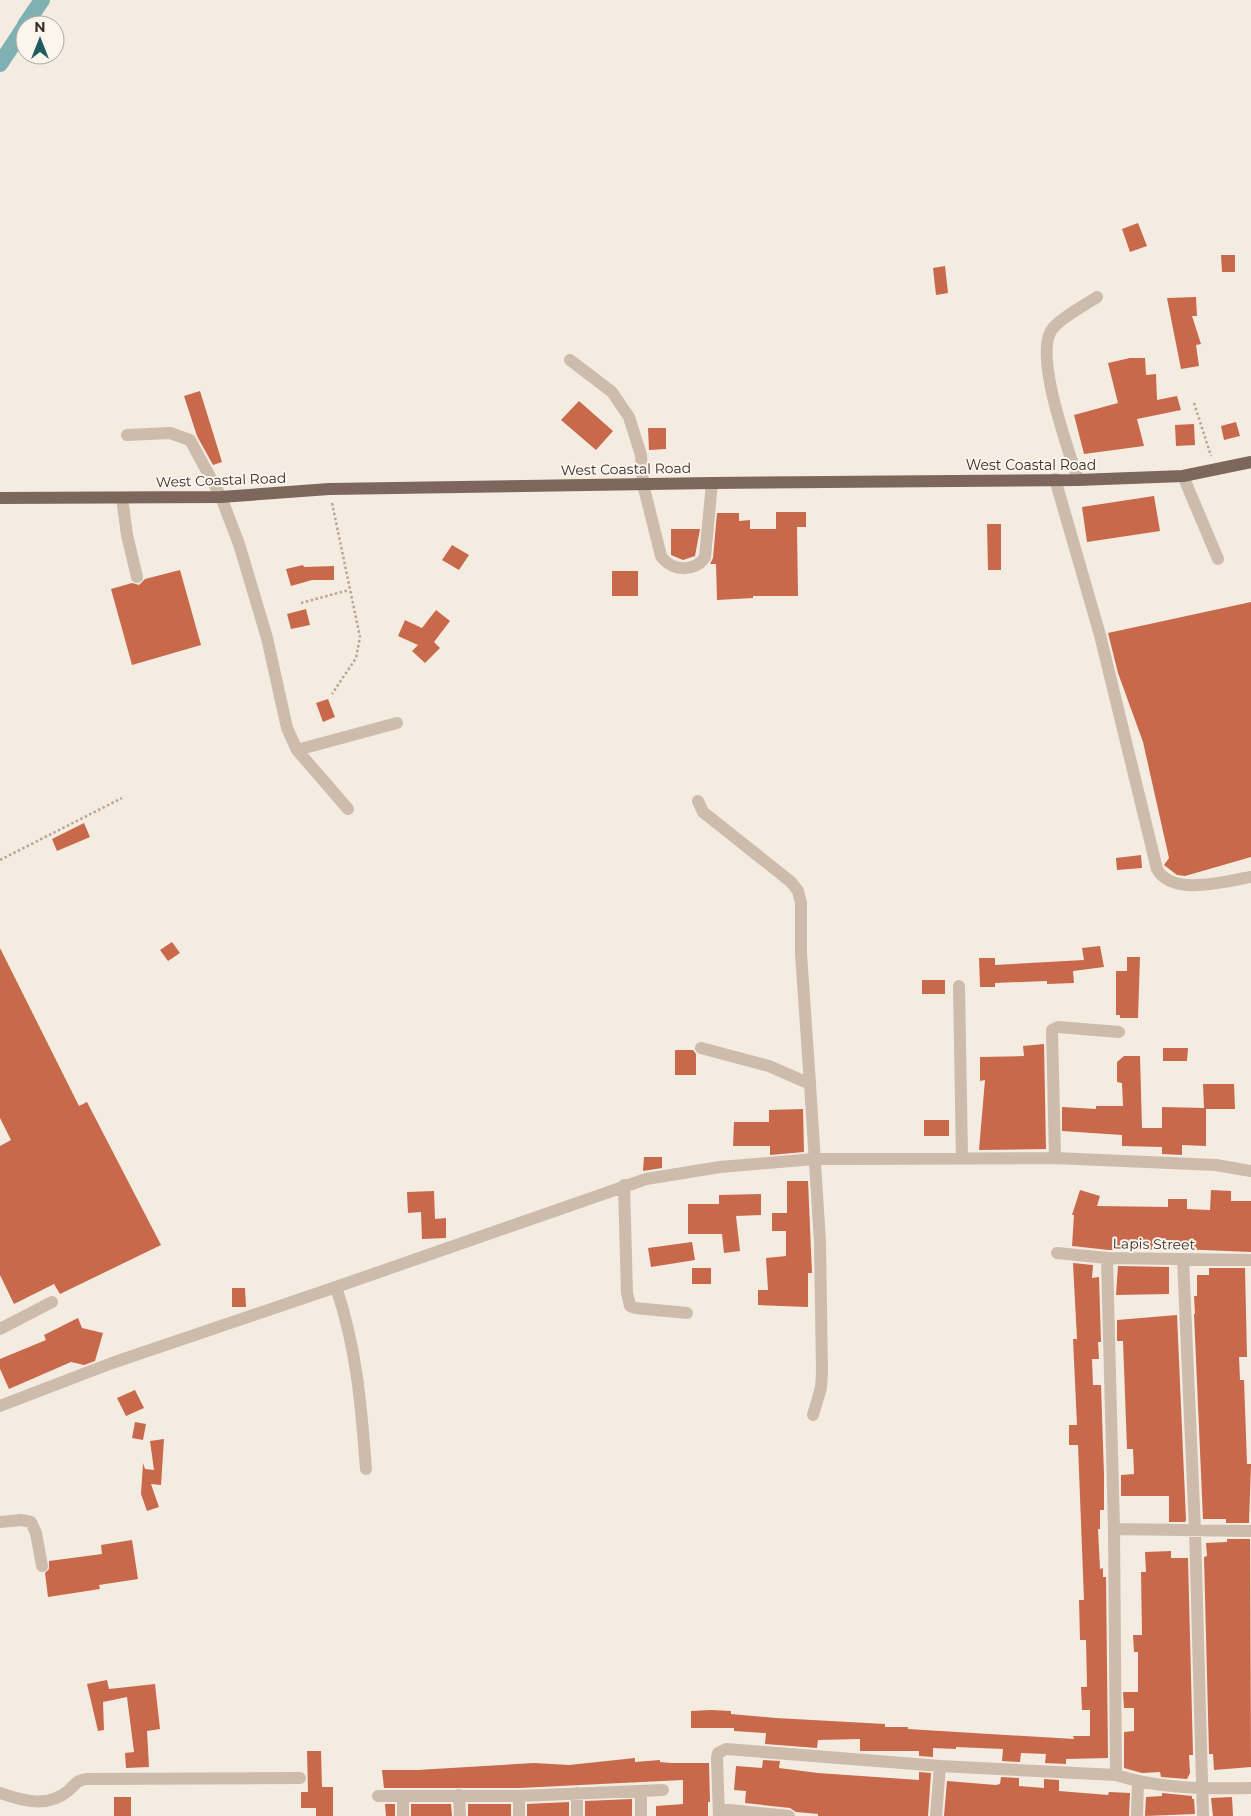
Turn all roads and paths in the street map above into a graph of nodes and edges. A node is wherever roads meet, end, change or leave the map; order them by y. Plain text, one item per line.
1 (1097, 297) dead end
2 (570, 360) dead end
3 (1194, 403) dead end
4 (127, 436) dead end
5 (1251, 462) edge
6 (1216, 470) junction
7 (1183, 476) junction
8 (1055, 479) junction
9 (1078, 480) junction
10 (712, 483) junction
11 (643, 484) junction
12 (329, 489) junction
13 (221, 497) junction
14 (0, 498) edge
15 (122, 498) junction
16 (1218, 559) dead end
17 (138, 577) dead end
18 (348, 590) junction
19 (300, 603) dead end
20 (332, 694) dead end
21 (397, 722) dead end
22 (298, 750) junction
23 (122, 798) dead end
24 (698, 801) dead end
25 (348, 810) dead end
26 (0, 860) edge
27 (1251, 877) edge
28 (959, 986) dead end
29 (1119, 1032) dead end
30 (701, 1048) dead end
31 (810, 1084) junction
32 (962, 1158) junction
33 (1055, 1158) junction
34 (814, 1159) junction
35 (1251, 1170) edge
36 (624, 1185) junction
37 (1057, 1253) dead end
38 (1107, 1258) junction
39 (1183, 1259) junction
40 (1251, 1260) edge
41 (336, 1287) junction
42 (52, 1302) dead end
43 (687, 1313) dead end
44 (0, 1329) edge
45 (0, 1406) edge
46 (813, 1415) dead end
47 (366, 1469) dead end
48 (0, 1522) edge
49 (1114, 1529) junction
50 (1195, 1531) junction
51 (1251, 1531) edge
52 (42, 1566) dead end
53 (940, 1766) junction
54 (1116, 1776) junction
55 (300, 1778) dead end
56 (1138, 1782) junction
57 (1251, 1788) edge
58 (1201, 1789) junction
59 (663, 1790) dead end
60 (641, 1792) junction
61 (0, 1793) edge
62 (577, 1794) junction
63 (460, 1795) junction
64 (378, 1796) dead end
65 (403, 1796) junction
66 (519, 1796) junction
67 (719, 1812) edge
68 (403, 1816) edge
69 (460, 1816) edge
70 (519, 1816) edge
71 (577, 1816) edge
72 (641, 1816) edge
73 (789, 1816) edge
74 (936, 1816) edge
75 (1137, 1816) edge
76 (1203, 1816) edge

1 - 9 street
2 - 11 street
3 - 6 path
4 - 13 street
5 - 6 main road, West Coastal Road
6 - 7 main road, West Coastal Road
7 - 9 main road, West Coastal Road
7 - 16 street
8 - 9 main road, West Coastal Road
8 - 10 main road, West Coastal Road
8 - 27 street
10 - 11 main road, West Coastal Road
10 - 11 street
11 - 12 main road, West Coastal Road
12 - 13 main road, West Coastal Road
12 - 18 path
13 - 15 main road, West Coastal Road
13 - 22 street
14 - 15 main road, West Coastal Road
15 - 17 street
18 - 19 path
18 - 20 path
21 - 22 street
22 - 25 street
23 - 26 path
24 - 31 street
28 - 32 street
29 - 33 street
30 - 31 street
31 - 34 street
32 - 33 street
32 - 34 street
33 - 35 street
34 - 36 street
34 - 46 street
36 - 41 street
36 - 43 street
37 - 38 street, Lapis Street
38 - 39 street, Lapis Street
38 - 49 street
39 - 40 street, Lapis Street
39 - 50 street
41 - 45 street
41 - 47 street
42 - 44 street
48 - 52 street
49 - 50 street
49 - 54 street
50 - 51 street
50 - 58 street
53 - 54 street
53 - 67 street
53 - 74 street
54 - 56 street
55 - 61 street
56 - 58 street
56 - 75 street
57 - 58 street
58 - 76 street
59 - 60 street
60 - 62 street
60 - 72 street
62 - 66 street
62 - 71 street
63 - 65 street
63 - 66 street
63 - 69 street
64 - 65 street
65 - 68 street
66 - 70 street
67 - 73 street

